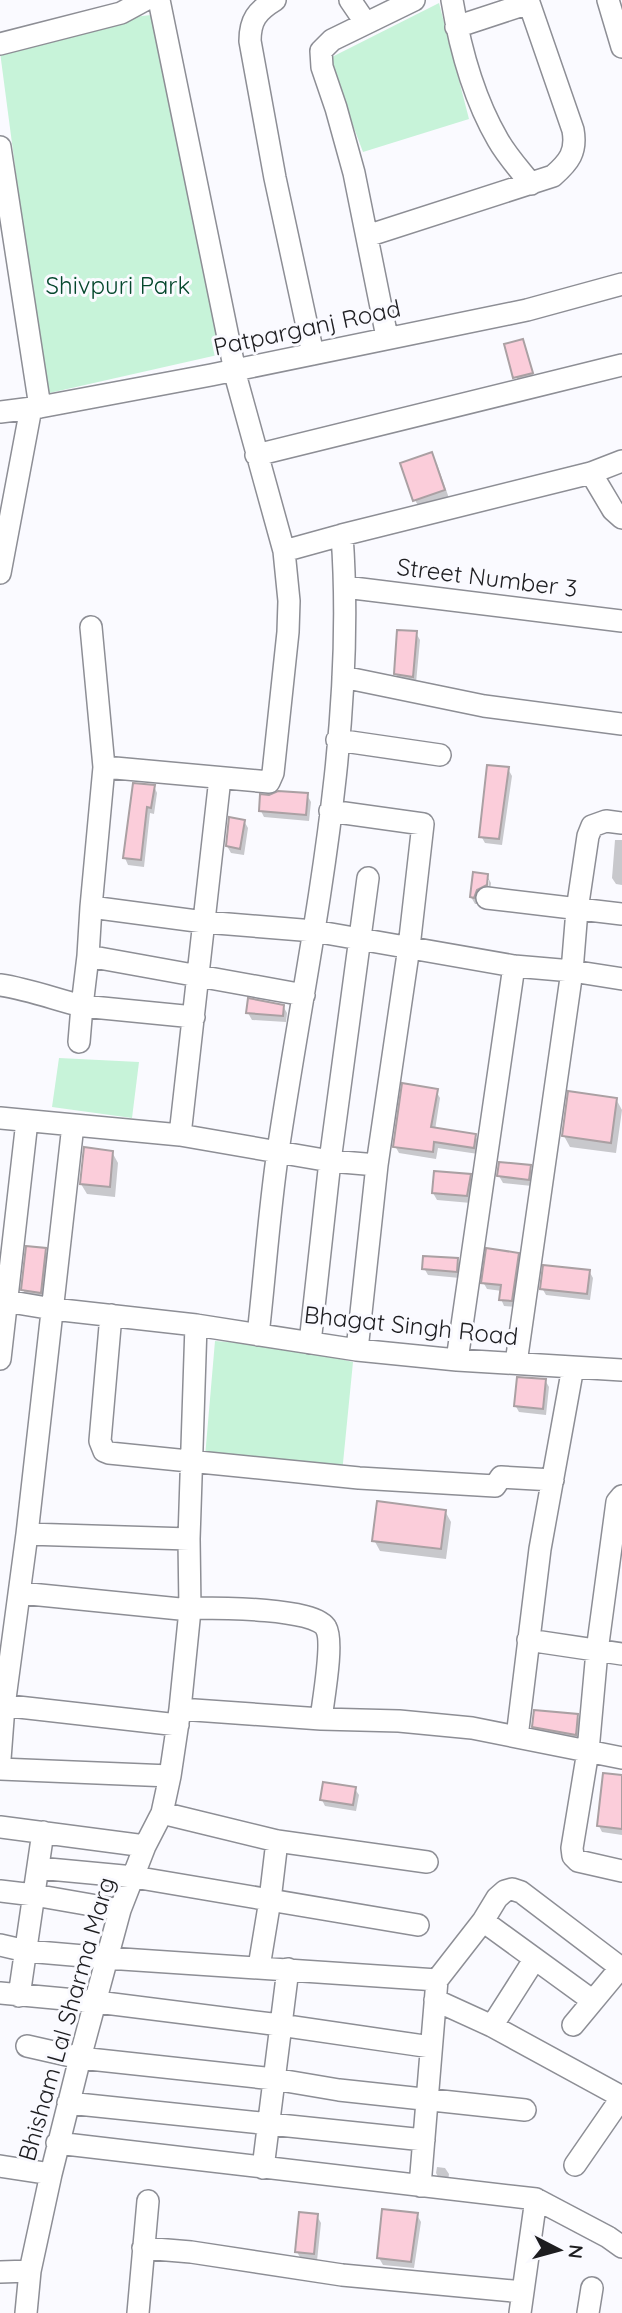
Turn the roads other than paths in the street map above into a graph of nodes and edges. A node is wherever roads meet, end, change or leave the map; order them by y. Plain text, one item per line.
1 (145, 0) edge
2 (159, 0) edge
3 (275, 0) edge
4 (351, 0) edge
5 (414, 0) edge
6 (452, 0) edge
7 (608, 0) edge
8 (528, 2) edge
9 (365, 22) junction
10 (619, 25) edge
11 (456, 27) junction
12 (0, 44) edge
13 (622, 47) edge
14 (0, 147) edge
15 (2, 169) edge
16 (531, 184) junction
17 (367, 236) junction
18 (622, 284) edge
19 (387, 337) junction
20 (313, 354) junction
21 (622, 365) edge
22 (236, 369) junction
23 (36, 407) junction
24 (0, 412) edge
25 (256, 454) junction
26 (622, 461) edge
27 (591, 473) junction
28 (622, 518) edge
29 (342, 536) junction
30 (284, 551) junction
31 (0, 573) edge
32 (345, 587) junction
33 (622, 621) edge
34 (91, 626) dead end
35 (343, 677) junction
36 (622, 724) edge
37 (337, 740) junction
38 (440, 755) dead end
39 (104, 767) junction
40 (220, 778) junction
41 (330, 811) junction
42 (622, 823) edge
43 (368, 878) dead end
44 (487, 898) dead end
45 (91, 906) junction
46 (577, 910) junction
47 (622, 914) edge
48 (204, 922) junction
49 (314, 931) junction
50 (359, 939) junction
51 (409, 947) junction
52 (88, 956) junction
53 (514, 966) junction
54 (572, 971) junction
55 (197, 977) junction
56 (622, 979) edge
57 (0, 985) edge
58 (304, 995) junction
59 (82, 1006) junction
60 (194, 1017) junction
61 (79, 1042) dead end
62 (0, 1118) edge
63 (27, 1121) junction
64 (73, 1125) junction
65 (180, 1135) junction
66 (278, 1153) junction
67 (330, 1161) junction
68 (377, 1165) junction
69 (3, 1300) edge
70 (53, 1309) junction
71 (111, 1315) junction
72 (196, 1325) junction
73 (258, 1335) junction
74 (310, 1343) junction
75 (357, 1350) junction
76 (0, 1359) edge
77 (457, 1360) junction
78 (516, 1363) junction
79 (573, 1367) junction
80 (622, 1370) edge
81 (193, 1462) junction
82 (553, 1480) junction
83 (622, 1496) edge
84 (27, 1534) junction
85 (189, 1539) junction
86 (617, 1539) edge
87 (20, 1593) junction
88 (190, 1610) junction
89 (528, 1640) junction
90 (597, 1651) junction
91 (622, 1654) edge
92 (2, 1705) edge
93 (179, 1717) junction
94 (321, 1719) junction
95 (517, 1737) junction
96 (588, 1751) junction
97 (622, 1758) edge
98 (0, 1759) edge
99 (0, 1769) edge
100 (170, 1776) junction
101 (162, 1813) junction
102 (0, 1827) edge
103 (43, 1832) junction
104 (277, 1841) junction
105 (145, 1846) junction
106 (427, 1862) dead end
107 (38, 1868) junction
108 (622, 1871) edge
109 (134, 1877) junction
110 (0, 1891) edge
111 (34, 1895) junction
112 (270, 1900) junction
113 (120, 1910) junction
114 (483, 1921) junction
115 (418, 1925) dead end
116 (0, 1945) edge
117 (26, 1951) junction
118 (107, 1958) junction
119 (534, 1960) junction
120 (259, 1967) junction
121 (621, 1967) edge
122 (288, 1969) junction
123 (436, 1990) junction
124 (10, 1994) edge
125 (593, 2001) junction
126 (97, 2002) junction
127 (281, 2025) junction
128 (573, 2025) dead end
129 (492, 2026) junction
130 (27, 2046) dead end
131 (431, 2047) junction
132 (80, 2058) junction
133 (274, 2079) junction
134 (622, 2097) edge
135 (427, 2099) junction
136 (68, 2102) junction
137 (525, 2110) dead end
138 (269, 2122) junction
139 (424, 2140) junction
140 (57, 2143) junction
141 (575, 2165) dead end
142 (0, 2166) edge
143 (263, 2168) junction
144 (51, 2174) junction
145 (420, 2186) junction
146 (536, 2199) junction
147 (148, 2201) dead end
148 (617, 2235) edge
149 (143, 2248) junction
150 (30, 2271) junction
151 (0, 2272) edge
152 (592, 2288) dead end
153 (522, 2303) edge
154 (26, 2313) edge
155 (138, 2313) edge
156 (588, 2313) edge

1 - 12 street
2 - 22 street
3 - 20 street
4 - 9 street
5 - 9 street
6 - 11 street
7 - 10 street
8 - 11 street
8 - 16 street
9 - 17 street
10 - 13 street
11 - 16 street
14 - 15 street
15 - 23 street
16 - 17 street
17 - 19 street
18 - 19 street, Patparganj Road
19 - 20 street, Patparganj Road
20 - 22 street, Patparganj Road
21 - 25 street
22 - 23 street, Patparganj Road
22 - 25 street
23 - 24 street, Patparganj Road
23 - 31 street
25 - 30 street
26 - 27 street
27 - 28 street
27 - 29 street
29 - 30 street
29 - 32 street
30 - 40 street
32 - 33 street, Street Number 3
32 - 35 street
34 - 39 street
35 - 36 street
35 - 37 street
37 - 38 street
37 - 41 street
39 - 40 street
39 - 45 street
40 - 48 street
41 - 49 street
41 - 51 street
42 - 46 street
43 - 50 street
44 - 46 street
45 - 48 street
45 - 52 street
46 - 47 street
46 - 54 street
48 - 49 street
48 - 55 street
49 - 50 street
49 - 58 street
50 - 51 street
50 - 67 street
51 - 53 street
51 - 68 street
52 - 55 street
52 - 59 street
53 - 54 street
53 - 77 street
54 - 56 street
54 - 78 street
55 - 58 street
55 - 60 street
57 - 59 street
58 - 66 street
59 - 60 street
59 - 61 street
60 - 65 street
62 - 63 street
63 - 64 street
63 - 69 street
64 - 65 street
64 - 70 street
65 - 66 street
66 - 67 street
66 - 73 street
67 - 68 street
67 - 74 street
68 - 75 street
69 - 70 street, Bhagat Singh Road
69 - 76 street
70 - 71 street, Bhagat Singh Road
70 - 84 street
71 - 72 street, Bhagat Singh Road
71 - 81 street
72 - 73 street, Bhagat Singh Road
72 - 81 street, Bhisham Lal Sharma Marg
73 - 74 street, Bhagat Singh Road
74 - 75 street, Bhagat Singh Road
75 - 77 street, Bhagat Singh Road
77 - 78 street, Bhagat Singh Road
78 - 79 street, Bhagat Singh Road
79 - 80 street, Bhagat Singh Road
79 - 82 street
81 - 82 street
81 - 85 street, Bhisham Lal Sharma Marg
82 - 89 street
83 - 86 street
84 - 85 street
84 - 87 street
85 - 88 street, Bhisham Lal Sharma Marg
86 - 90 street
87 - 88 street
87 - 92 street
88 - 93 street, Bhisham Lal Sharma Marg
88 - 94 street
89 - 90 street
89 - 95 street
90 - 91 street
90 - 96 street
92 - 93 street
92 - 98 street
93 - 94 street
93 - 100 street, Bhisham Lal Sharma Marg
94 - 95 street
95 - 96 street
96 - 97 street
96 - 108 street
99 - 100 street
100 - 101 street, Bhisham Lal Sharma Marg
101 - 104 street
101 - 105 street, Bhisham Lal Sharma Marg
102 - 103 street
103 - 105 street
103 - 107 street
104 - 106 street
104 - 112 street
105 - 109 street, Bhisham Lal Sharma Marg
107 - 109 street
107 - 111 street
109 - 112 street
109 - 113 street, Bhisham Lal Sharma Marg
110 - 111 street
111 - 113 street
111 - 117 street
112 - 115 street
112 - 120 street
113 - 118 street, Bhisham Lal Sharma Marg
114 - 119 street
114 - 121 street
114 - 123 street
116 - 117 street
117 - 118 street
117 - 124 street
118 - 120 street
118 - 126 street, Bhisham Lal Sharma Marg
119 - 125 street
119 - 129 street
120 - 122 street
121 - 125 street
122 - 123 street
122 - 127 street
123 - 129 street
123 - 131 street
124 - 126 street
125 - 128 street
126 - 127 street
126 - 132 street, Bhisham Lal Sharma Marg
127 - 131 street
127 - 133 street
129 - 134 street
130 - 132 street
131 - 135 street
132 - 133 street
132 - 136 street, Bhisham Lal Sharma Marg
133 - 135 street
133 - 138 street
134 - 141 street
135 - 137 street
135 - 139 street
136 - 138 street
136 - 140 street, Bhisham Lal Sharma Marg
138 - 139 street
138 - 143 street
139 - 145 street
140 - 143 street
140 - 144 street, Bhisham Lal Sharma Marg
142 - 144 street
143 - 145 street
144 - 150 street, Bhisham Lal Sharma Marg
145 - 146 street
146 - 148 street
146 - 153 street
147 - 149 street
149 - 153 street
149 - 155 street
150 - 151 street
150 - 154 street, Bhisham Lal Sharma Marg
152 - 156 street

